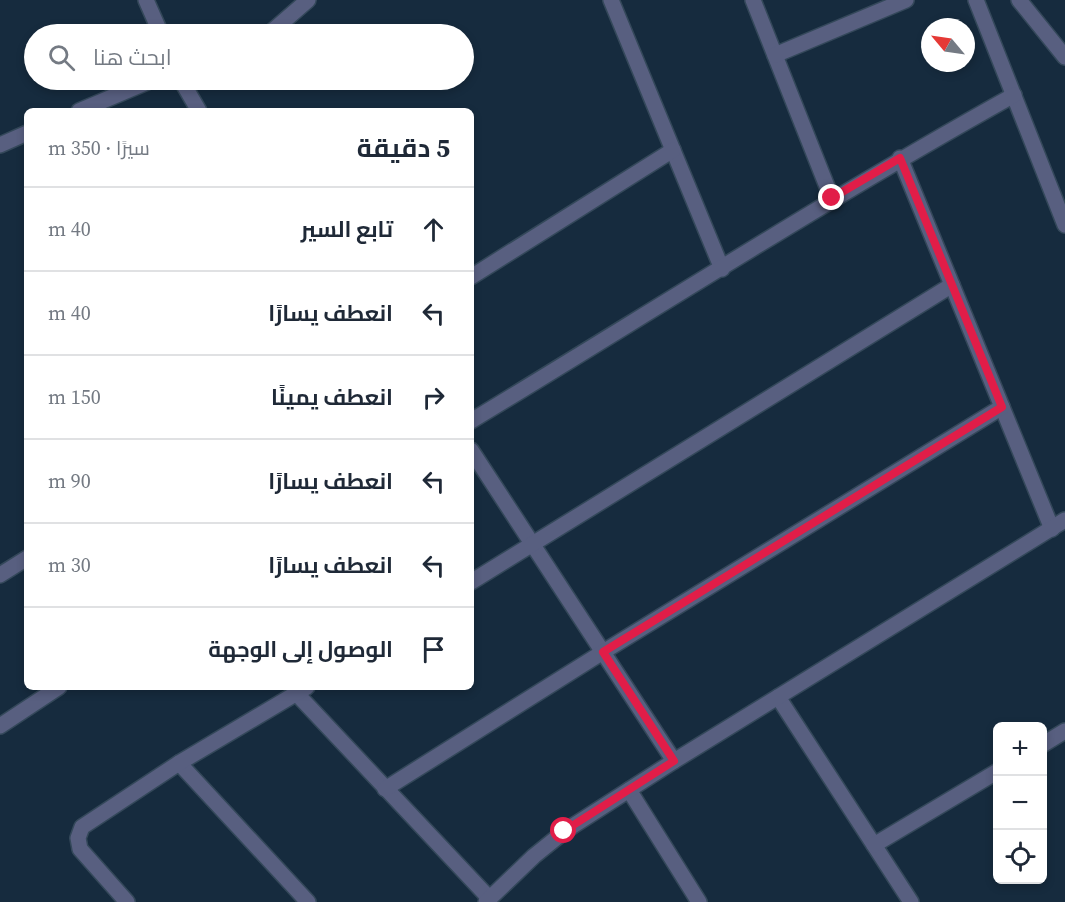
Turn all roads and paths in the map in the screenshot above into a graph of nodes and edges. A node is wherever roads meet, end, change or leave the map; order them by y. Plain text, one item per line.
1 (146, 0) edge
2 (308, 0) edge
3 (611, 0) edge
4 (753, 0) edge
5 (906, 0) edge
6 (1019, 0) edge
7 (981, 2) edge
8 (157, 24) edge
9 (280, 24) edge
10 (775, 55) junction
11 (1065, 57) edge
12 (128, 90) edge
13 (187, 90) edge
14 (1014, 95) junction
15 (86, 108) edge
16 (197, 108) edge
17 (24, 134) edge
18 (0, 145) edge
19 (673, 150) junction
20 (900, 158) junction
21 (832, 198) junction
22 (1065, 225) edge
23 (722, 268) junction
24 (474, 275) edge
25 (952, 285) junction
26 (1002, 407) junction
27 (474, 419) edge
28 (474, 455) edge
29 (1065, 520) edge
30 (1052, 529) junction
31 (532, 543) junction
32 (24, 560) edge
33 (0, 575) edge
34 (474, 580) edge
35 (603, 652) junction
36 (55, 690) edge
37 (302, 690) edge
38 (778, 698) junction
39 (0, 726) edge
40 (1065, 731) edge
41 (1047, 742) edge
42 (674, 761) junction
43 (179, 763) junction
44 (993, 774) edge
45 (385, 789) junction
46 (629, 790) junction
47 (874, 845) junction
48 (488, 901) edge
49 (127, 902) edge
50 (308, 902) edge
51 (699, 902) edge
52 (911, 902) edge

1 - 8 street
2 - 9 street
3 - 19 street
4 - 10 street
5 - 10 street
6 - 11 street
7 - 14 street
10 - 21 street
12 - 15 street
13 - 16 street
14 - 20 street
14 - 22 street
17 - 18 street
19 - 23 street
19 - 24 street
20 - 21 street
20 - 25 street
21 - 23 street
23 - 27 street
25 - 26 street
25 - 31 street
26 - 30 street
26 - 35 street
28 - 31 street
29 - 30 street
30 - 38 street
31 - 34 street
31 - 35 street
32 - 33 street
35 - 42 street
35 - 45 street
36 - 39 street
37 - 43 street
37 - 45 street
38 - 42 street
38 - 47 street
40 - 41 street
42 - 46 street
43 - 49 street
43 - 50 street
44 - 47 street
45 - 48 street
46 - 48 street
46 - 51 street
47 - 52 street

